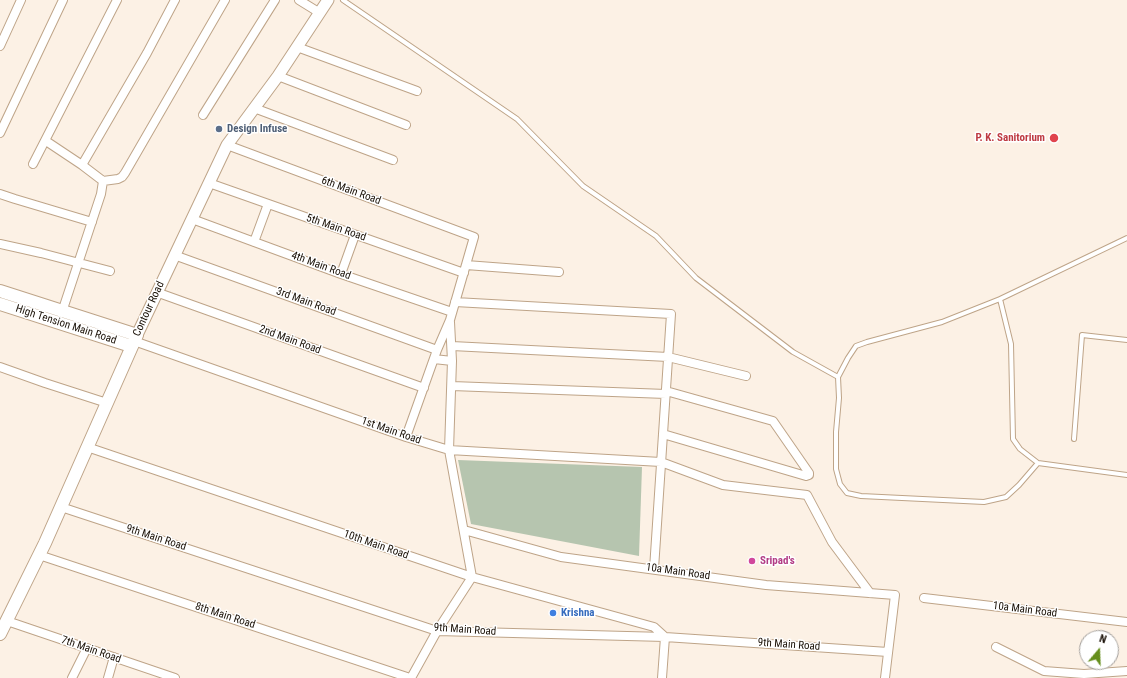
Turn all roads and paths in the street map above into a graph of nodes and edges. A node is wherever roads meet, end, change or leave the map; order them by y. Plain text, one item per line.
1 (21, 0) edge
2 (64, 0) edge
3 (118, 0) edge
4 (175, 0) edge
5 (225, 0) edge
6 (275, 0) edge
7 (299, 0) edge
8 (328, 0) edge
9 (343, 0) edge
10 (320, 13) junction
11 (0, 46) edge
12 (297, 47) junction
13 (278, 76) junction
14 (418, 91) dead end
15 (254, 108) junction
16 (203, 114) dead end
17 (406, 124) dead end
18 (0, 133) edge
19 (46, 141) junction
20 (227, 145) junction
21 (393, 160) dead end
22 (33, 164) dead end
23 (82, 165) junction
24 (103, 181) junction
25 (209, 183) junction
26 (0, 194) edge
27 (268, 204) junction
28 (192, 219) junction
29 (92, 222) junction
30 (356, 235) junction
31 (1127, 238) edge
32 (254, 242) junction
33 (0, 244) edge
34 (174, 255) junction
35 (79, 263) junction
36 (465, 269) junction
37 (110, 271) dead end
38 (559, 272) dead end
39 (341, 274) junction
40 (0, 291) edge
41 (156, 292) junction
42 (1000, 299) junction
43 (455, 302) junction
44 (0, 304) edge
45 (62, 312) junction
46 (451, 316) junction
47 (1127, 340) edge
48 (134, 341) junction
49 (452, 346) junction
50 (437, 350) junction
51 (668, 357) junction
52 (434, 358) junction
53 (452, 361) junction
54 (0, 367) edge
55 (746, 376) dead end
56 (838, 377) junction
57 (452, 386) junction
58 (424, 388) junction
59 (666, 393) junction
60 (107, 403) junction
61 (663, 434) junction
62 (406, 437) junction
63 (1074, 439) dead end
64 (87, 447) junction
65 (449, 450) junction
66 (661, 462) junction
67 (1038, 463) junction
68 (1127, 475) edge
69 (61, 507) junction
70 (464, 530) junction
71 (39, 555) junction
72 (654, 569) junction
73 (472, 577) junction
74 (870, 593) junction
75 (924, 598) dead end
76 (7, 621) junction
77 (1127, 622) edge
78 (437, 631) junction
79 (0, 634) edge
80 (665, 637) junction
81 (996, 647) dead end
82 (87, 648) junction
83 (888, 652) junction
84 (114, 657) junction
85 (1127, 671) edge
86 (72, 678) edge
87 (108, 678) edge
88 (175, 678) edge
89 (411, 678) edge
90 (662, 678) edge
91 (885, 678) edge

1 - 11 street
2 - 18 street
3 - 19 street
4 - 23 street
5 - 24 street
6 - 16 street
7 - 10 street
8 - 10 street, Contour Road
9 - 56 lane
10 - 12 street, Contour Road
12 - 13 street, Contour Road
12 - 14 street
13 - 15 street, Contour Road
13 - 17 street
15 - 20 street, Contour Road
15 - 21 street
19 - 22 street
19 - 23 street
20 - 25 street, Contour Road
20 - 36 street, 6th Main Road
23 - 24 street
24 - 29 street
25 - 27 street, 5th Main Road
25 - 28 street, Contour Road
26 - 29 street
27 - 30 street, 5th Main Road
27 - 32 street
28 - 32 street, 4th Main Road
28 - 34 street, Contour Road
29 - 35 street
30 - 36 street, 5th Main Road
30 - 39 street
31 - 42 lane
32 - 39 street, 4th Main Road
33 - 35 street
34 - 41 street, Contour Road
34 - 50 street, 3rd Main Road
35 - 37 street
35 - 45 street
36 - 38 street, 5th Main Road
36 - 43 street
39 - 46 street, 4th Main Road
40 - 45 main road
41 - 48 street, Contour Road
41 - 58 street, 2nd Main Road
42 - 56 lane
42 - 67 lane
43 - 46 street
43 - 51 street
44 - 48 main road, High Tension Main Road
45 - 48 main road
46 - 49 street
46 - 50 street
47 - 63 lane
48 - 60 main road, Contour Road
48 - 62 street, 1st Main Road
49 - 51 street
49 - 53 street
50 - 52 street
51 - 55 street
51 - 59 street
52 - 53 street
52 - 58 street
53 - 57 street
54 - 60 street
56 - 67 lane
57 - 59 street
57 - 65 street
58 - 62 street
59 - 61 street
59 - 61 street
60 - 64 main road, Contour Road
61 - 66 street
62 - 65 street, 1st Main Road
64 - 69 main road, Contour Road
64 - 73 street, 10th Main Road
65 - 66 street, 1st Main Road
65 - 70 street
66 - 72 street
66 - 74 street, 1st Main Road
67 - 68 lane
69 - 71 main road, Contour Road
69 - 78 street, 9th Main Road
70 - 72 street, 10a Main Road
70 - 73 street
71 - 76 main road, Contour Road
71 - 89 street, 8th Main Road
72 - 74 street, 10a Main Road
73 - 78 street
73 - 80 street, 10th Main Road
74 - 83 street, 10a Main Road
75 - 77 street, 10a Main Road
76 - 79 main road, Contour Road
76 - 82 street, 7th Main Road
78 - 80 street, 9th Main Road
78 - 89 street
80 - 83 street, 9th Main Road
80 - 90 street
81 - 85 street
82 - 84 street, 7th Main Road
82 - 86 street
83 - 91 street
84 - 87 street
84 - 88 street, 7th Main Road

